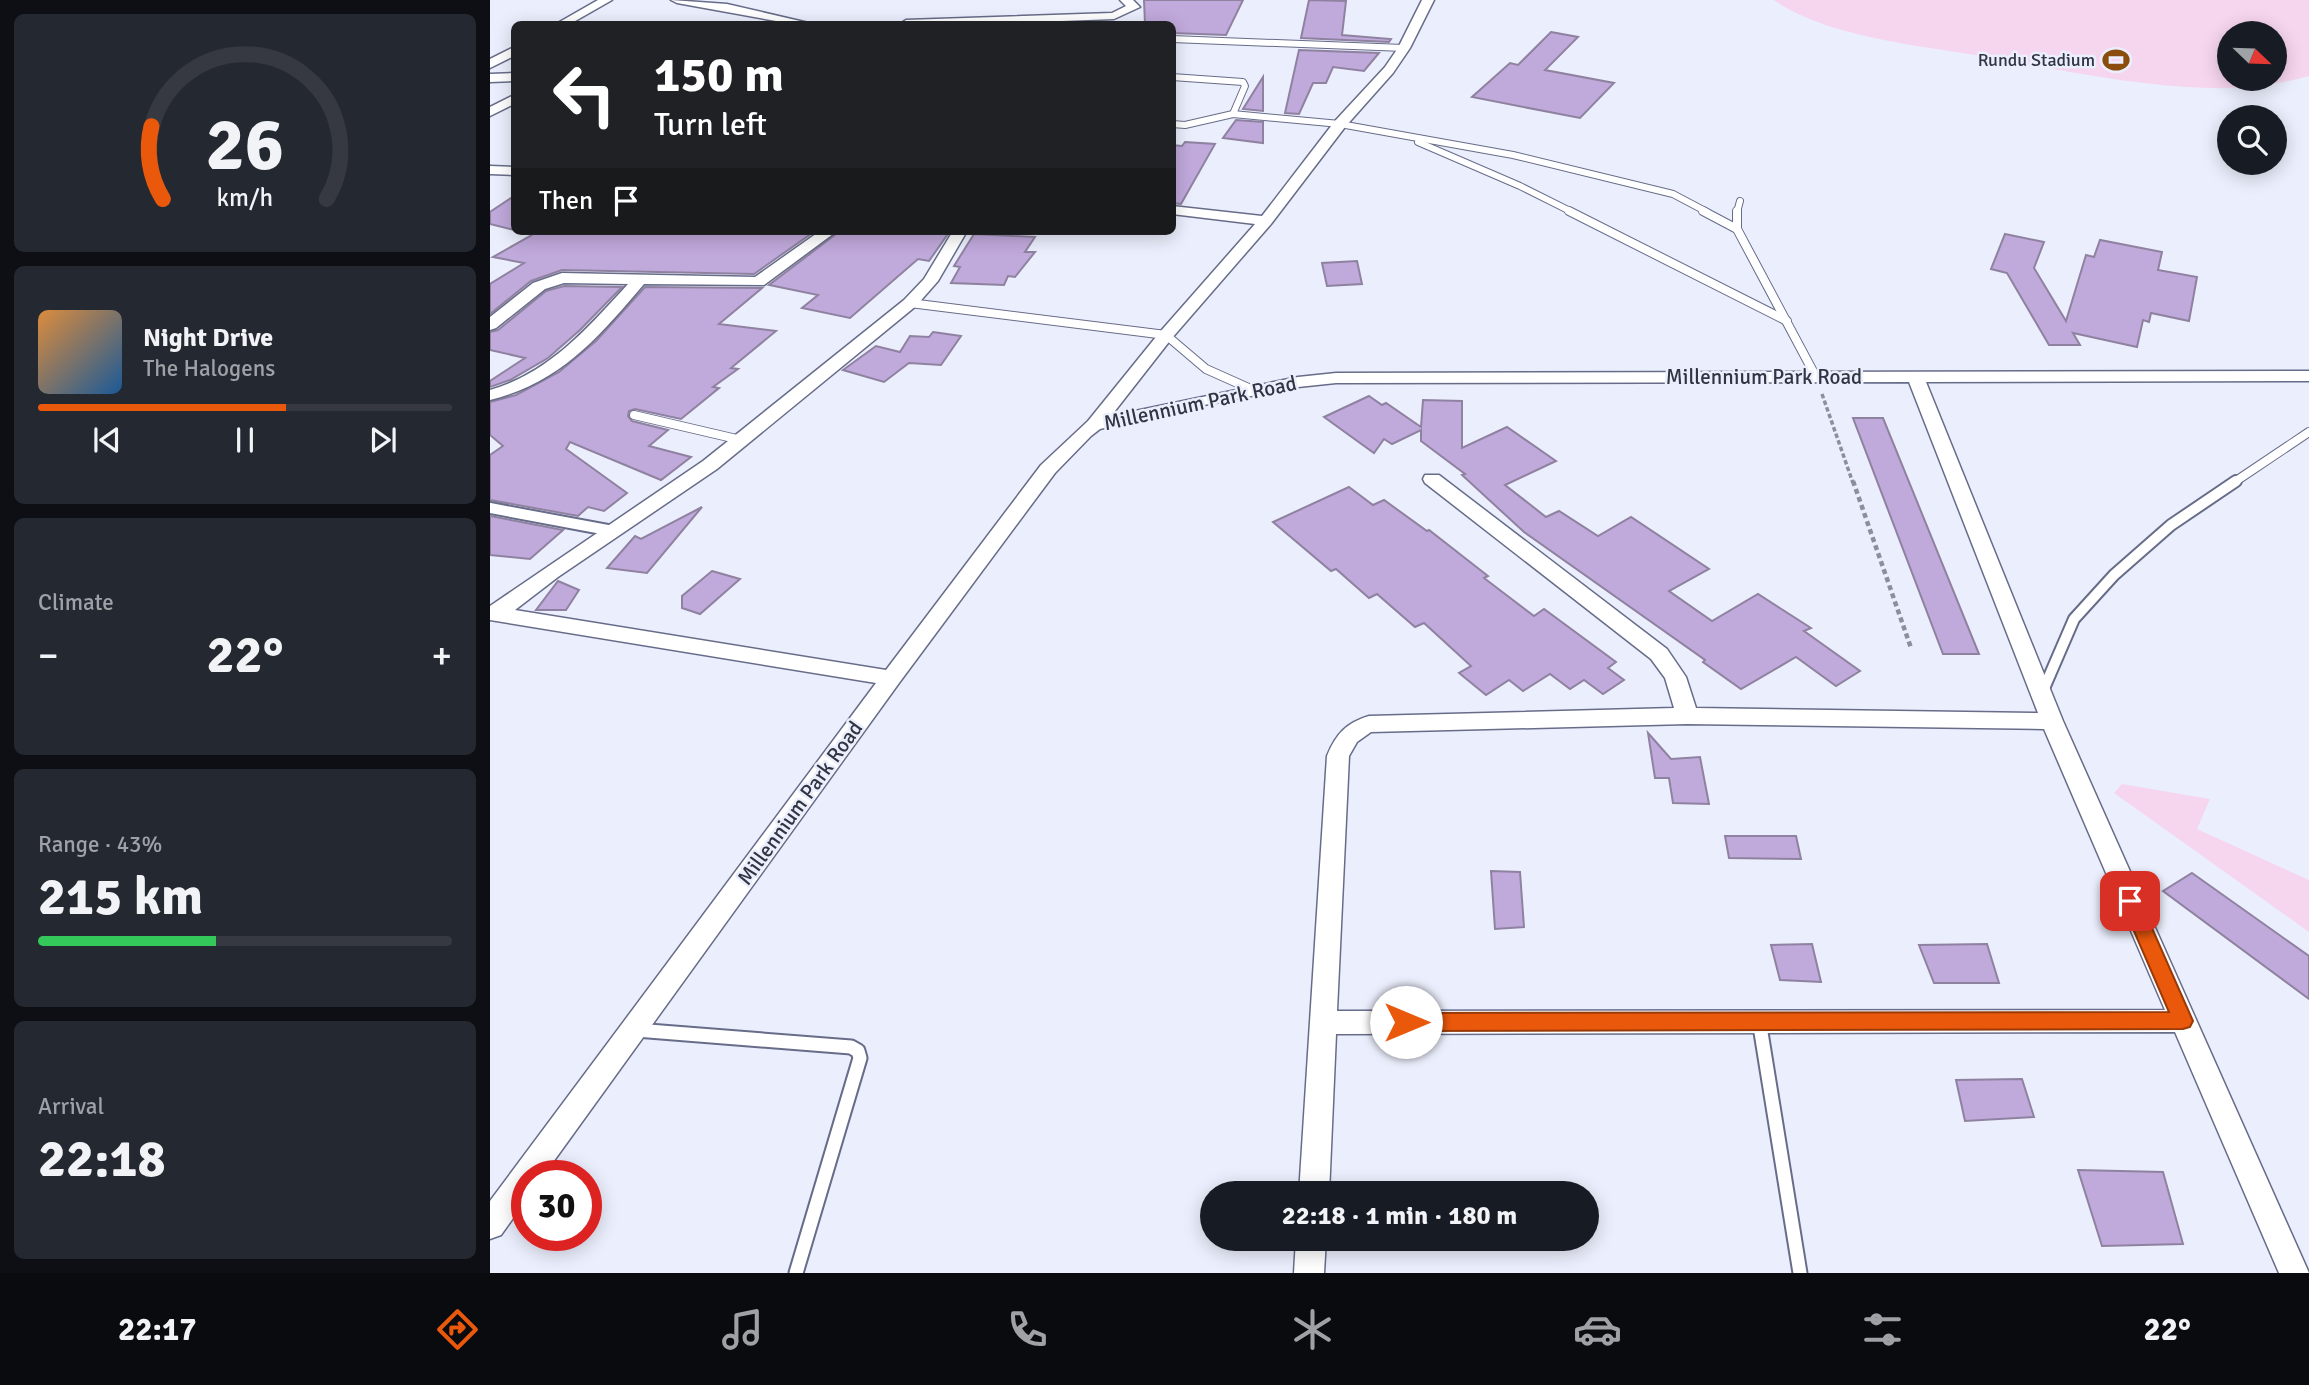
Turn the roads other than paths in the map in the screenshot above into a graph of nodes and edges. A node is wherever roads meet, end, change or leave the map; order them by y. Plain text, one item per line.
1 (606, 0) edge
2 (677, 0) edge
3 (768, 0) edge
4 (1126, 0) edge
5 (1428, 0) edge
6 (754, 13) junction
7 (1091, 20) edge
8 (568, 21) edge
9 (793, 21) edge
10 (1045, 21) edge
11 (1176, 39) edge
12 (1404, 48) junction
13 (511, 53) edge
14 (490, 65) edge
15 (511, 76) edge
16 (1176, 77) edge
17 (490, 78) edge
18 (511, 101) edge
19 (490, 112) edge
20 (1233, 114) junction
21 (1176, 124) edge
22 (1340, 124) junction
23 (490, 170) edge
24 (511, 171) edge
25 (1740, 201) dead end
26 (1176, 210) edge
27 (1266, 221) junction
28 (1737, 229) junction
29 (825, 235) edge
30 (958, 235) edge
31 (639, 281) junction
32 (909, 303) junction
33 (1787, 321) junction
34 (490, 325) edge
35 (1166, 335) junction
36 (1915, 376) junction
37 (2309, 376) edge
38 (1816, 377) junction
39 (1253, 390) junction
40 (490, 395) edge
41 (634, 415) dead end
42 (1094, 425) junction
43 (2309, 432) edge
44 (741, 440) junction
45 (1432, 480) dead end
46 (490, 508) edge
47 (613, 531) junction
48 (493, 614) edge
49 (891, 678) junction
50 (2041, 695) junction
51 (1688, 716) junction
52 (2052, 721) junction
53 (1759, 1020) junction
54 (2183, 1021) junction
55 (1324, 1023) junction
56 (635, 1030) junction
57 (1315, 1181) edge
58 (490, 1225) edge
59 (1310, 1251) edge
60 (796, 1273) edge
61 (1309, 1273) edge
62 (1800, 1273) edge
63 (2294, 1273) edge

1 - 8 street
2 - 6 street
3 - 6 street
4 - 7 street
5 - 12 street
6 - 9 street
7 - 10 street
11 - 12 lane
12 - 22 street
13 - 14 street
15 - 17 street
16 - 20 lane
18 - 19 street
20 - 21 lane
20 - 22 lane
22 - 27 street
22 - 28 lane
22 - 33 lane
23 - 24 street
25 - 28 lane
26 - 27 street
27 - 35 street
28 - 33 lane
29 - 31 street
30 - 32 street
31 - 34 street
31 - 40 street
32 - 35 lane
32 - 44 street
33 - 38 lane
35 - 39 lane
35 - 42 street
36 - 37 street, Millennium Park Road
36 - 38 street, Millennium Park Road
36 - 50 street
38 - 39 street, Millennium Park Road
39 - 42 street, Millennium Park Road
41 - 44 lane
42 - 49 street, Millennium Park Road
43 - 50 lane
44 - 47 street
45 - 51 street
46 - 47 lane
47 - 48 street
48 - 49 street
49 - 56 street, Millennium Park Road
50 - 52 street
51 - 52 street
51 - 55 street
52 - 54 street
53 - 54 street
53 - 55 street
53 - 62 lane
54 - 63 street
55 - 57 street
56 - 58 street, Millennium Park Road
56 - 60 lane
59 - 61 street

